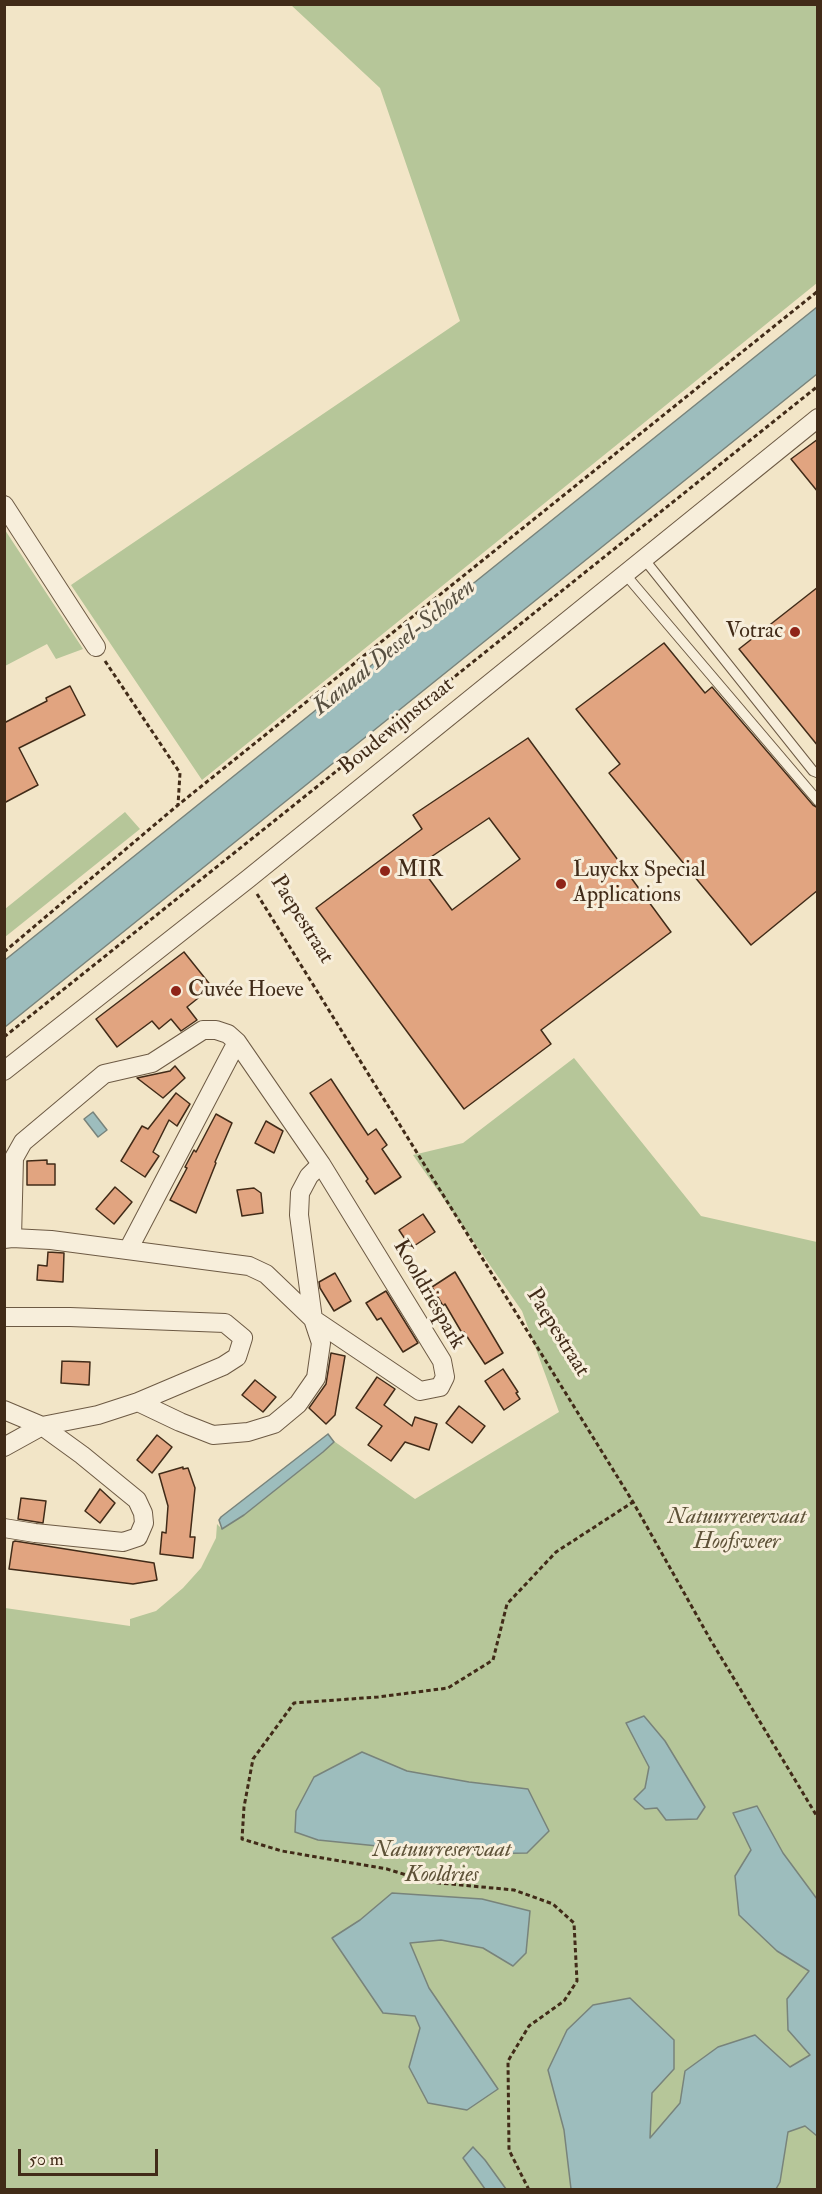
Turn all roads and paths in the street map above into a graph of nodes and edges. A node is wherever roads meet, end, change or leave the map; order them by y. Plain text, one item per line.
1 (818, 291) edge
2 (818, 386) edge
3 (818, 418) edge
4 (4, 505) edge
5 (644, 559) junction
6 (625, 574) junction
7 (96, 646) joint
8 (818, 773) edge
9 (818, 801) edge
10 (178, 805) junction
11 (248, 879) junction
12 (4, 952) edge
13 (4, 1037) edge
14 (237, 1042) junction
15 (4, 1071) edge
16 (321, 1164) junction
17 (8, 1239) edge
18 (128, 1250) junction
19 (4, 1317) edge
20 (313, 1319) junction
21 (138, 1402) junction
22 (4, 1410) edge
23 (42, 1426) junction
24 (4, 1447) edge
25 (633, 1502) junction
26 (4, 1528) edge
27 (818, 1818) edge
28 (529, 2190) edge

1 - 10 path
2 - 13 path
3 - 5 street, Boudewijnstraat
4 - 7 street
5 - 6 street, Boudewijnstraat
5 - 8 lane
6 - 9 lane
6 - 11 street, Boudewijnstraat
7 - 10 path
10 - 12 path
11 - 15 street, Boudewijnstraat
11 - 25 path, Paepestraat
14 - 16 street, Kooldriespark
14 - 17 street, Kooldriespark
14 - 18 street
16 - 20 street
16 - 20 street, Kooldriespark
17 - 18 street, Kooldriespark
18 - 20 street, Kooldriespark
19 - 21 street
20 - 21 street
21 - 23 street
22 - 23 street
23 - 24 street
23 - 26 street
25 - 27 path, Paepestraat
25 - 28 path

